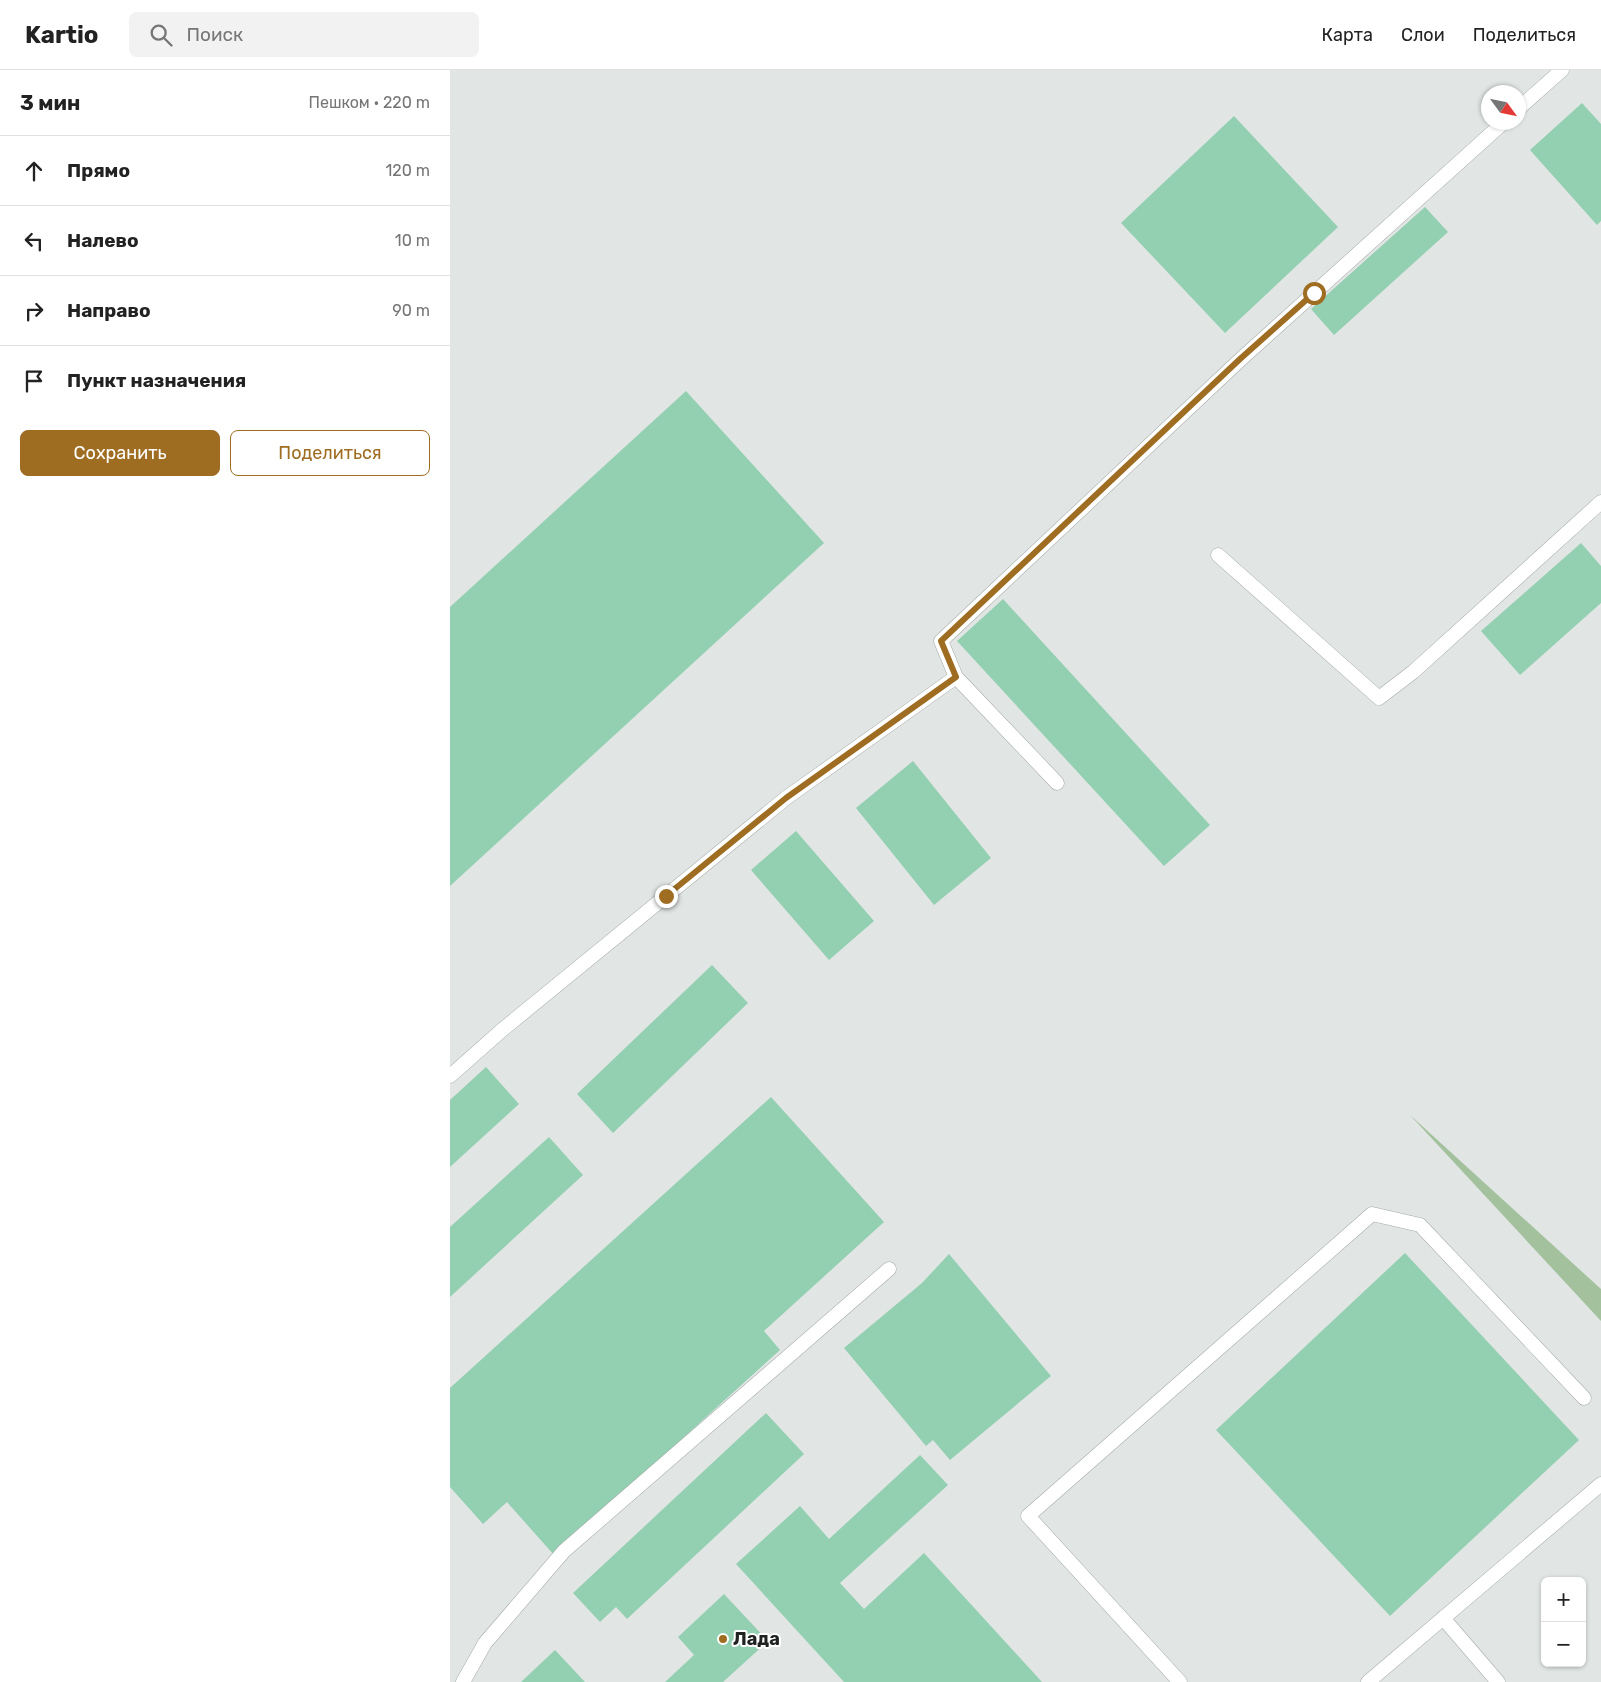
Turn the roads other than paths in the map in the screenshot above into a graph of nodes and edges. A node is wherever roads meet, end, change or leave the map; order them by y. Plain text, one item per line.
1 (1562, 70) edge
2 (1526, 102) edge
3 (1495, 130) edge
4 (1601, 502) edge
5 (1218, 555) dead end
6 (956, 677) junction
7 (1057, 783) dead end
8 (450, 1076) edge
9 (889, 1269) dead end
10 (1584, 1398) dead end
11 (1601, 1484) edge
12 (1443, 1618) junction
13 (1174, 1680) edge
14 (463, 1682) edge
15 (1368, 1682) edge
16 (1498, 1682) edge

1 - 2 lane
3 - 6 lane
4 - 5 lane
6 - 7 lane
6 - 8 lane
9 - 14 lane
10 - 13 lane
11 - 12 lane
12 - 15 lane
12 - 16 lane

